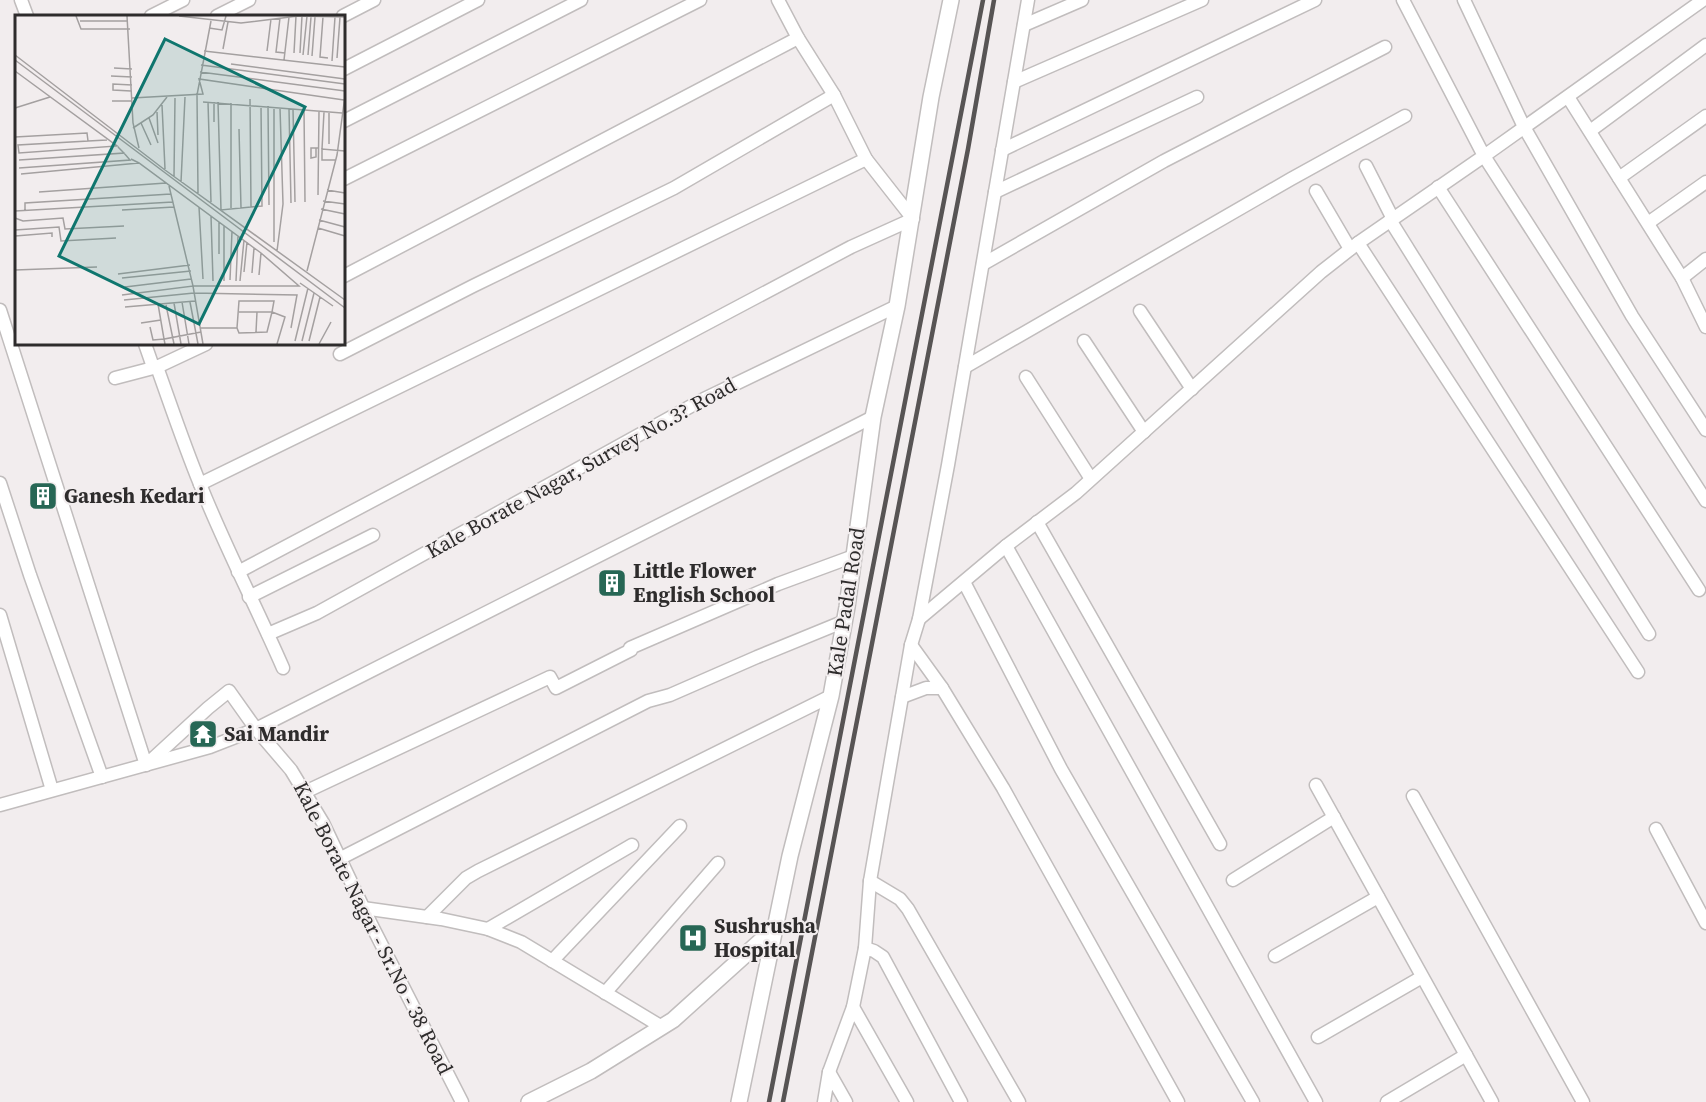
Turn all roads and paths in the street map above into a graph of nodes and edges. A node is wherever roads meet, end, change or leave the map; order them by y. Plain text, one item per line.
1 (21, 0) edge
2 (183, 0) edge
3 (249, 0) edge
4 (374, 0) edge
5 (478, 0) edge
6 (581, 0) edge
7 (700, 0) edge
8 (778, 0) edge
9 (951, 0) edge
10 (1028, 0) edge
11 (1082, 0) edge
12 (1202, 0) edge
13 (1315, 0) edge
14 (1403, 0) edge
15 (1464, 0) edge
16 (1703, 0) edge
17 (27, 15) edge
18 (153, 15) edge
19 (219, 15) edge
20 (345, 15) edge
21 (1024, 25) junction
22 (798, 38) junction
23 (1706, 45) edge
24 (1385, 47) dead end
25 (345, 68) edge
26 (1014, 82) junction
27 (834, 95) junction
28 (1568, 96) junction
29 (1197, 97) dead end
30 (1405, 116) dead end
31 (1706, 116) edge
32 (345, 120) edge
33 (1524, 127) junction
34 (1590, 131) junction
35 (1002, 150) junction
36 (1484, 156) junction
37 (866, 159) junction
38 (1366, 166) dead end
39 (345, 178) edge
40 (1620, 178) junction
41 (1706, 182) edge
42 (1438, 187) junction
43 (1316, 191) dead end
44 (995, 192) junction
45 (913, 219) junction
46 (1391, 219) junction
47 (1648, 224) junction
48 (1354, 246) junction
49 (1706, 259) edge
50 (983, 264) junction
51 (345, 275) edge
52 (1682, 278) junction
53 (897, 306) junction
54 (0, 310) edge
55 (1140, 311) dead end
56 (1706, 325) edge
57 (1084, 341) dead end
58 (145, 345) edge
59 (204, 345) edge
60 (340, 354) dead end
61 (157, 367) junction
62 (965, 367) junction
63 (1026, 377) dead end
64 (115, 378) dead end
65 (1192, 389) junction
66 (873, 417) junction
67 (1706, 430) edge
68 (1144, 432) junction
69 (1091, 479) junction
70 (0, 483) edge
71 (200, 484) junction
72 (1706, 501) edge
73 (1037, 522) junction
74 (373, 535) dead end
75 (1006, 546) junction
76 (854, 556) junction
77 (238, 572) junction
78 (964, 582) junction
79 (1699, 591) dead end
80 (249, 597) junction
81 (0, 615) edge
82 (919, 619) junction
83 (845, 621) junction
84 (268, 634) junction
85 (1649, 634) dead end
86 (911, 645) junction
87 (283, 668) dead end
88 (1638, 672) dead end
89 (942, 688) junction
90 (831, 696) junction
91 (902, 697) junction
92 (256, 729) junction
93 (146, 765) junction
94 (102, 777) junction
95 (1316, 785) dead end
96 (52, 790) junction
97 (305, 792) junction
98 (1413, 796) dead end
99 (0, 805) edge
100 (1334, 817) junction
101 (680, 826) dead end
102 (1656, 829) dead end
103 (1220, 844) dead end
104 (632, 845) dead end
105 (341, 858) junction
106 (718, 863) dead end
107 (1233, 880) dead end
108 (870, 881) junction
109 (1378, 897) junction
110 (363, 908) junction
111 (427, 917) junction
112 (1706, 923) edge
113 (776, 927) junction
114 (488, 929) junction
115 (865, 948) junction
116 (1275, 956) dead end
117 (552, 961) junction
118 (1422, 976) junction
119 (605, 993) junction
120 (853, 1007) junction
121 (662, 1027) junction
122 (1318, 1037) dead end
123 (1466, 1055) junction
124 (829, 1072) junction
125 (462, 1102) edge
126 (529, 1102) edge
127 (739, 1102) edge
128 (824, 1102) edge
129 (846, 1102) edge
130 (907, 1102) edge
131 (961, 1102) edge
132 (1019, 1102) edge
133 (1178, 1102) edge
134 (1253, 1102) edge
135 (1316, 1102) edge
136 (1387, 1102) edge
137 (1492, 1102) edge
138 (1583, 1102) edge

1 - 17 street
2 - 18 street
3 - 19 street
4 - 20 street
5 - 25 street
6 - 32 street
7 - 39 street
8 - 22 street
9 - 45 street, Kale Padal Road
10 - 21 street
11 - 21 street
12 - 26 street
13 - 35 street
14 - 36 street
15 - 33 street
16 - 28 street
21 - 26 street
22 - 27 street
22 - 51 street
23 - 34 street
24 - 50 street
26 - 35 street
27 - 37 street
27 - 60 street
28 - 33 street
28 - 34 street
29 - 44 street
30 - 62 street
31 - 40 street
33 - 36 street
33 - 67 street
34 - 40 street
35 - 44 street
36 - 42 street
36 - 72 street
37 - 45 street
37 - 71 street
38 - 46 street
40 - 47 street
41 - 47 street
42 - 46 street
42 - 79 street
43 - 48 street
44 - 50 street
45 - 53 street, Kale Padal Road
45 - 77 street
46 - 48 street
46 - 85 street
47 - 52 street
48 - 65 street
48 - 88 street
49 - 52 street
50 - 62 street
52 - 56 street
53 - 66 street, Kale Padal Road
53 - 84 street, Kale Borate Nagar, Survey No.3? Road
54 - 93 street
55 - 65 street
57 - 68 street
58 - 61 street
59 - 61 street
61 - 64 street
61 - 71 street
62 - 82 street
63 - 69 street
65 - 68 street
66 - 76 street, Kale Padal Road
66 - 92 street
68 - 69 street
69 - 73 street
70 - 94 street
71 - 77 street
73 - 75 street
73 - 103 street
74 - 80 street
75 - 78 street
75 - 135 street
76 - 83 street, Kale Padal Road
76 - 97 street
77 - 80 street
78 - 82 street
78 - 134 street
80 - 84 street
81 - 96 street
82 - 86 street
83 - 90 street, Kale Padal Road
83 - 105 street
84 - 87 street
86 - 89 street
86 - 91 street
89 - 91 street
89 - 133 street
90 - 111 street
90 - 113 street, Kale Padal Road
91 - 108 street
92 - 93 street
92 - 93 street, Kale Borate Nagar - Sr.No - 38 Road
92 - 97 street, Kale Borate Nagar - Sr.No - 38 Road
93 - 94 street
94 - 96 street
95 - 100 street
96 - 99 street
97 - 105 street, Kale Borate Nagar - Sr.No - 38 Road
98 - 138 street
100 - 107 street
100 - 109 street
101 - 117 street
102 - 112 street
104 - 114 street
105 - 110 street, Kale Borate Nagar - Sr.No - 38 Road
106 - 119 street
108 - 115 street
108 - 132 street
109 - 116 street
109 - 118 street
110 - 111 street
110 - 125 street, Kale Borate Nagar - Sr.No - 38 Road
111 - 114 street
113 - 121 street
113 - 127 street, Kale Padal Road
114 - 117 street
115 - 120 street
115 - 131 street
117 - 119 street
118 - 122 street
118 - 123 street
119 - 121 street
120 - 124 street
120 - 130 street
121 - 126 street
123 - 136 street
123 - 137 street
124 - 128 street
124 - 129 street

